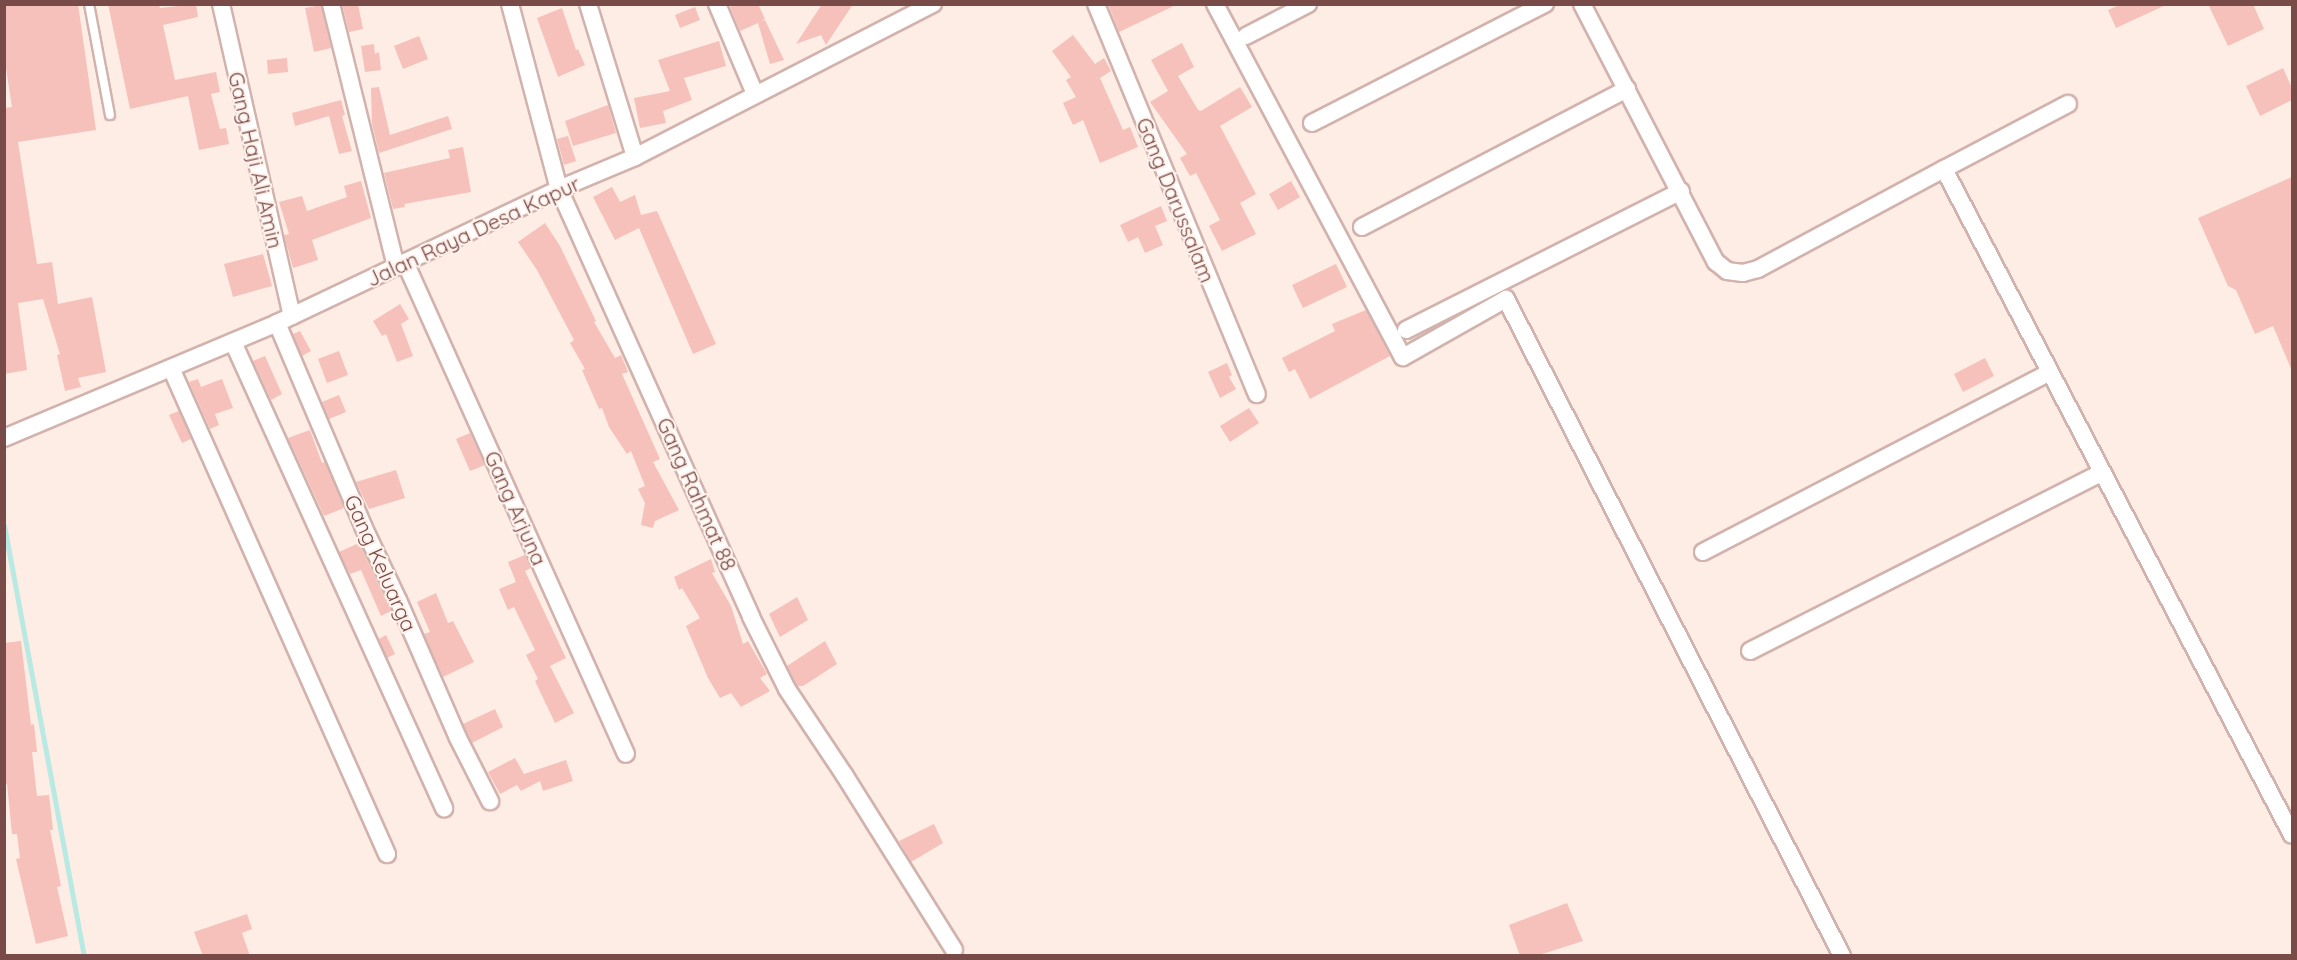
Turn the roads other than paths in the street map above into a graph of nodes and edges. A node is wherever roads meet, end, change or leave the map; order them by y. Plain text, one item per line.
1 (89, 4) edge
2 (221, 4) edge
3 (331, 4) edge
4 (510, 4) edge
5 (588, 4) edge
6 (717, 4) edge
7 (933, 4) edge
8 (1096, 4) edge
9 (1215, 4) edge
10 (1308, 4) edge
11 (1545, 4) edge
12 (1582, 4) edge
13 (1246, 36) dead end
14 (1628, 89) junction
15 (755, 94) junction
16 (2068, 104) dead end
17 (110, 115) dead end
18 (1312, 123) dead end
19 (635, 157) junction
20 (1944, 169) junction
21 (559, 189) junction
22 (1681, 191) junction
23 (1362, 227) dead end
24 (401, 264) junction
25 (284, 320) junction
26 (1406, 330) dead end
27 (233, 342) junction
28 (171, 368) junction
29 (2049, 373) junction
30 (1257, 394) dead end
31 (4, 438) edge
32 (2101, 473) junction
33 (1703, 552) dead end
34 (1750, 651) dead end
35 (626, 754) dead end
36 (490, 801) dead end
37 (444, 808) dead end
38 (2292, 836) edge
39 (387, 854) dead end
40 (954, 950) dead end
41 (1842, 956) edge

1 - 17 lane
2 - 25 street, Gang Haji Ali Amin
3 - 24 street, Gang Arjuna
4 - 21 street, Gang Rahmat 88
5 - 19 street
6 - 15 street
7 - 15 street, Jalan Raya Desa Kapur
8 - 30 street, Gang Darussalam
9 - 41 street
10 - 13 street
11 - 18 street
12 - 14 street
14 - 22 street
14 - 23 street
15 - 19 street, Jalan Raya Desa Kapur
16 - 20 street
19 - 21 street, Jalan Raya Desa Kapur
20 - 22 street
20 - 29 street
21 - 24 street, Jalan Raya Desa Kapur
21 - 40 street, Gang Rahmat 88
22 - 26 street
24 - 25 street, Jalan Raya Desa Kapur
24 - 35 street, Gang Arjuna
25 - 27 street, Jalan Raya Desa Kapur
25 - 36 street, Gang Keluarga
27 - 28 street, Jalan Raya Desa Kapur
27 - 37 street
28 - 31 street, Jalan Raya Desa Kapur
28 - 39 street
29 - 32 street
29 - 33 street
32 - 34 street
32 - 38 street

